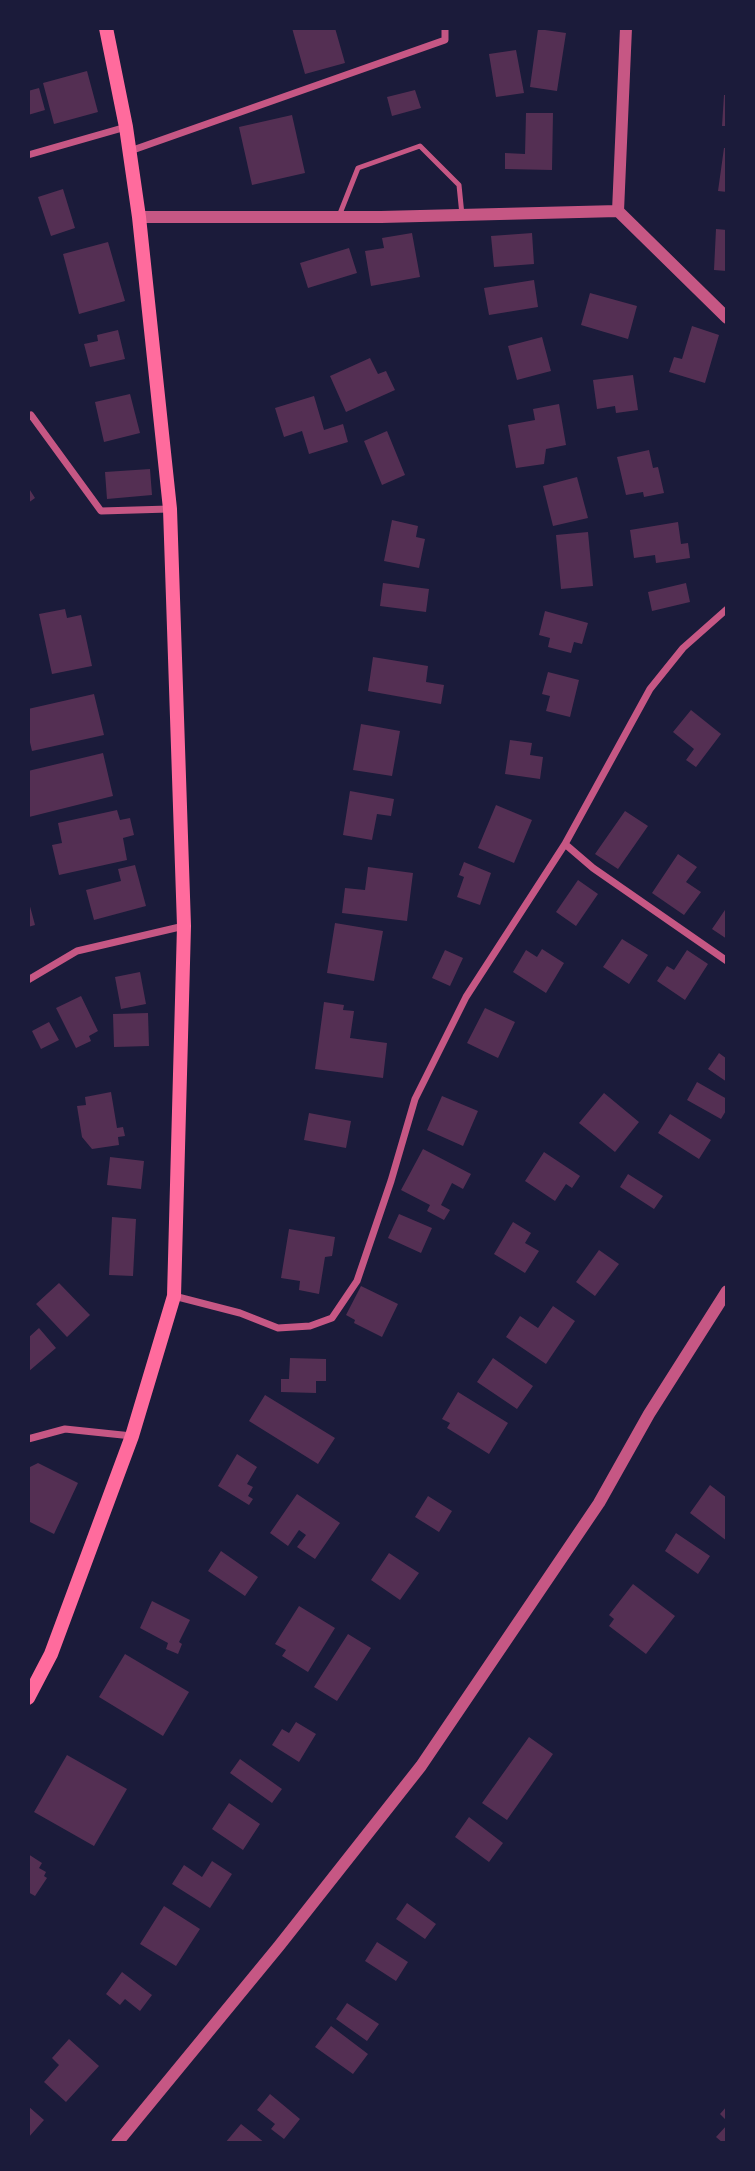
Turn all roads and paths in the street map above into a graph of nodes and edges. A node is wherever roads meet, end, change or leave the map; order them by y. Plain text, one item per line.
1 (106, 28) edge
2 (445, 28) edge
3 (625, 28) edge
4 (126, 127) junction
5 (129, 152) junction
6 (28, 155) edge
7 (618, 211) junction
8 (462, 215) junction
9 (339, 216) junction
10 (139, 218) junction
11 (727, 318) edge
12 (28, 417) edge
13 (170, 509) junction
14 (727, 609) edge
15 (565, 844) junction
16 (184, 926) junction
17 (727, 961) edge
18 (28, 980) edge
19 (727, 1291) edge
20 (174, 1296) junction
21 (132, 1436) junction
22 (28, 1439) edge
23 (28, 1698) edge
24 (117, 2143) edge

1 - 4 main road
2 - 5 street
3 - 7 street
4 - 5 main road
4 - 6 street
5 - 10 main road
7 - 8 street
7 - 11 street
8 - 9 street
8 - 9 lane
9 - 10 street
10 - 13 main road
12 - 13 street
13 - 16 main road
14 - 15 street
15 - 17 street
15 - 20 street
16 - 18 street
16 - 20 main road
19 - 24 street
20 - 21 main road
21 - 22 street
21 - 23 main road

